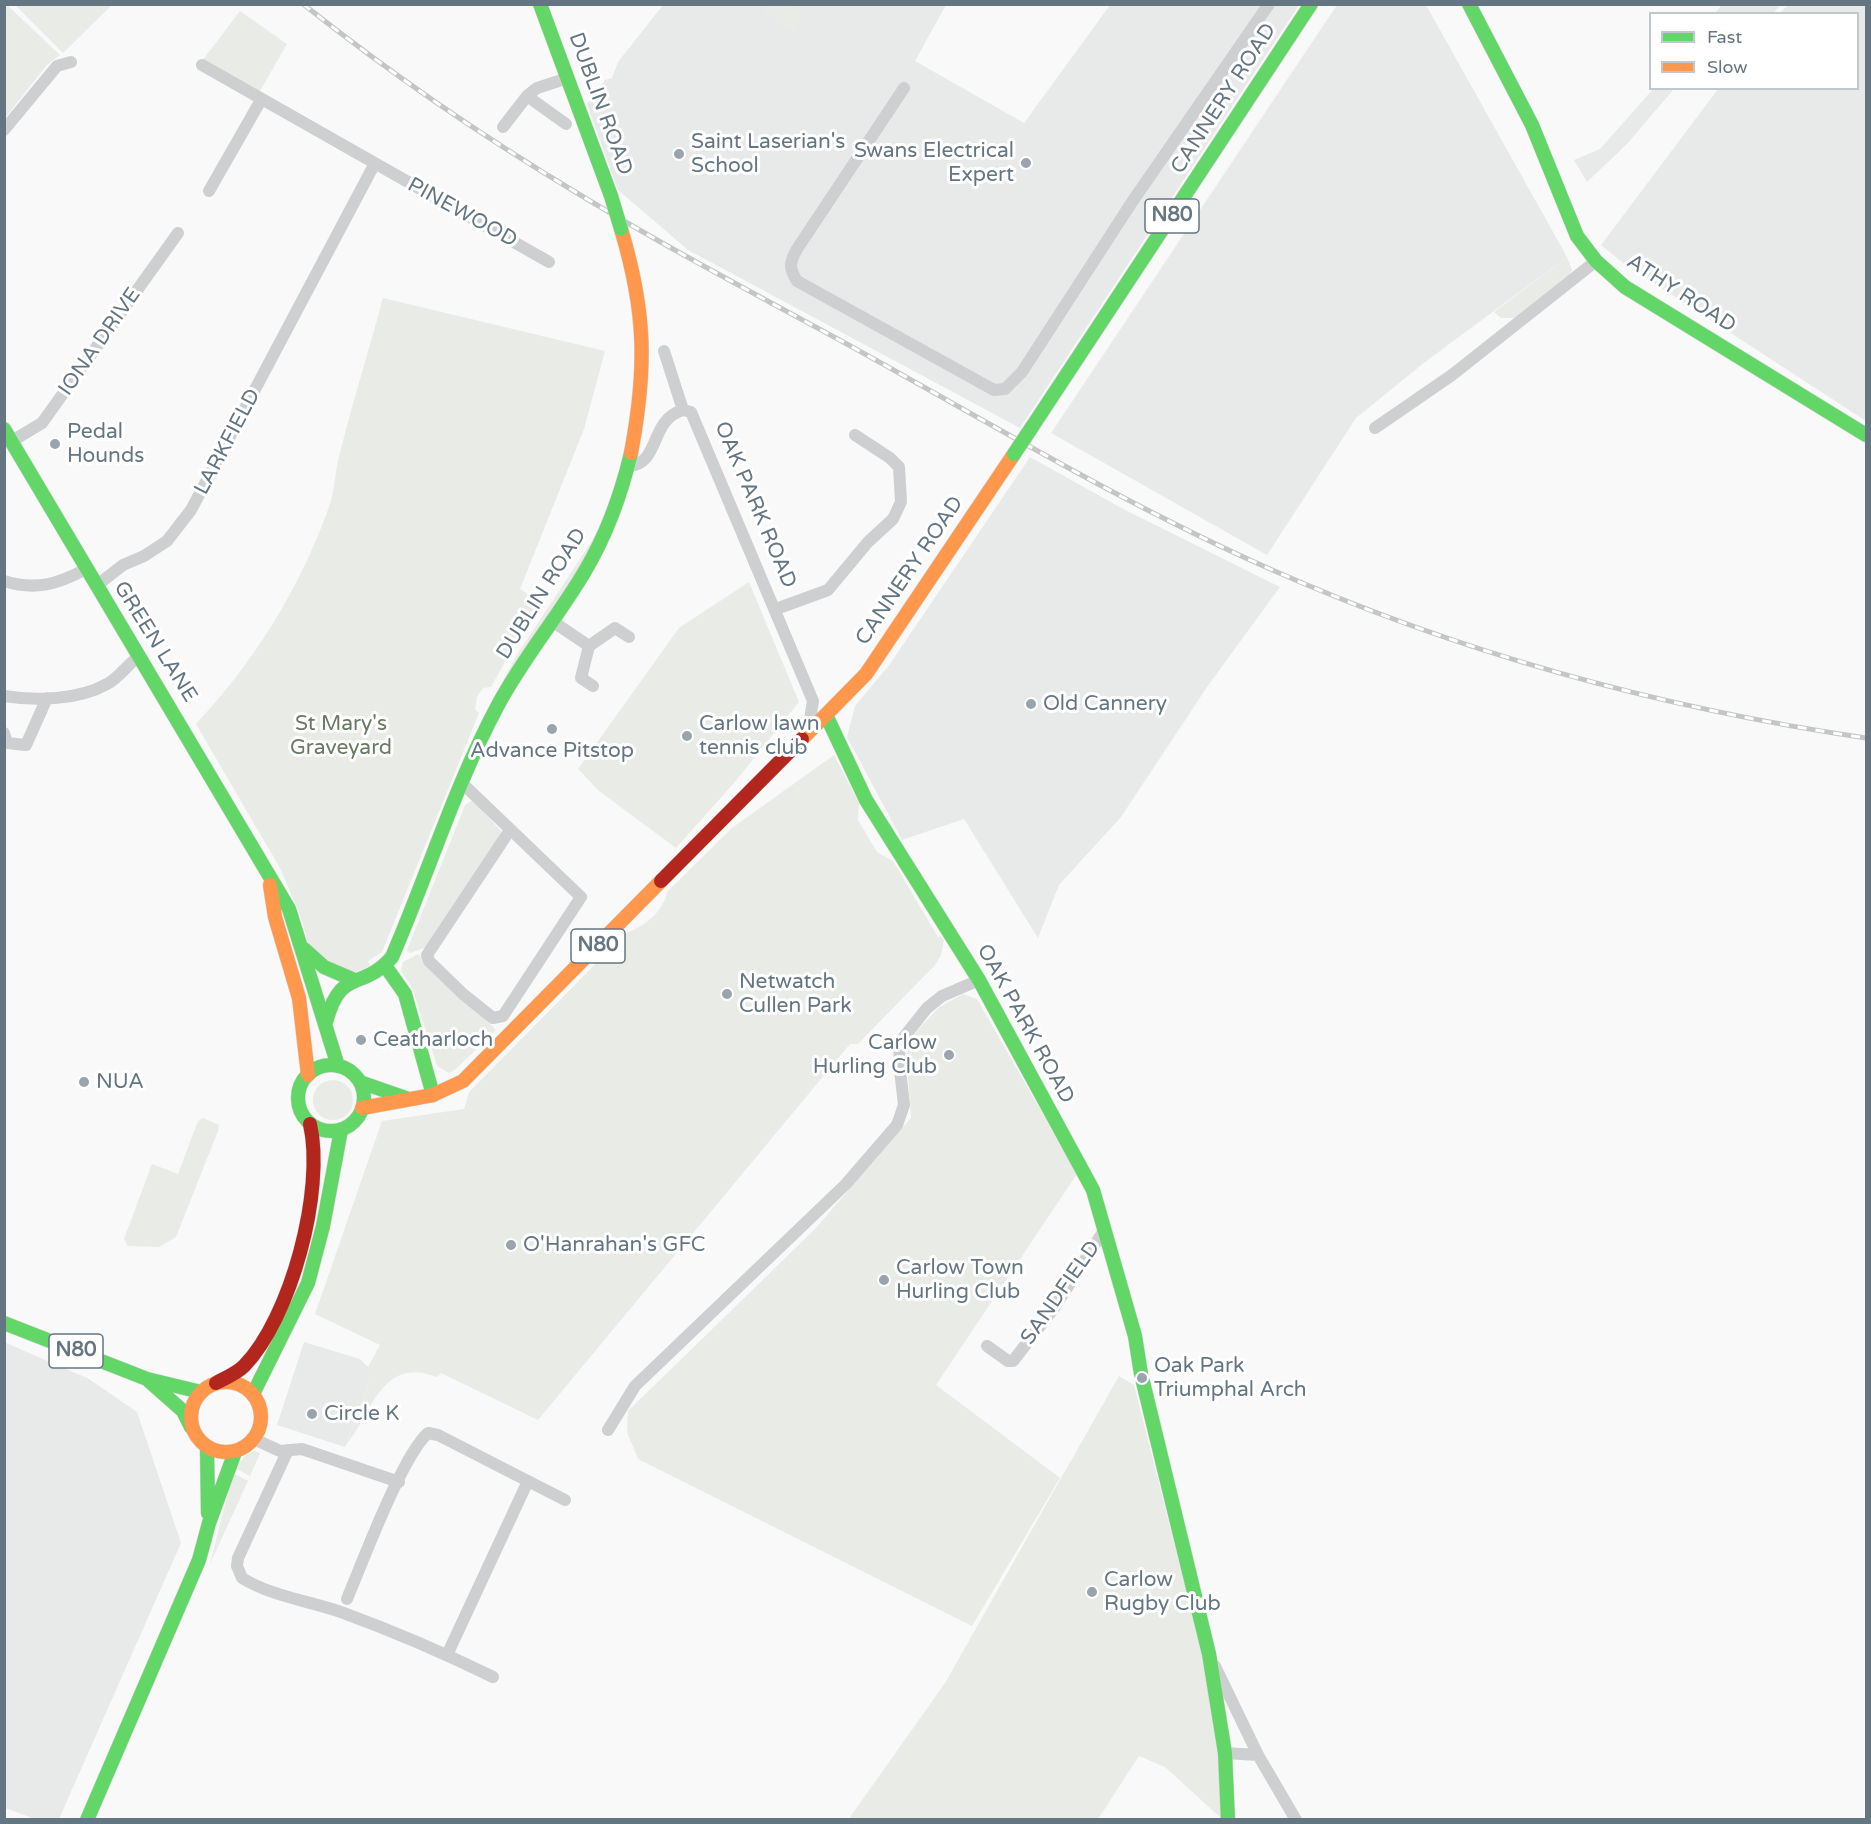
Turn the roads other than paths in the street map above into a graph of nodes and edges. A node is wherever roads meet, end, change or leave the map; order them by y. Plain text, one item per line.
1 (540, 4) edge
2 (1269, 4) edge
3 (1311, 4) edge
4 (1469, 4) edge
5 (71, 62) dead end
6 (202, 65) dead end
7 (568, 78) junction
8 (904, 88) dead end
9 (527, 96) junction
10 (261, 100) junction
11 (566, 124) dead end
12 (503, 127) dead end
13 (4, 130) edge
14 (375, 165) junction
15 (209, 191) dead end
16 (178, 233) dead end
17 (1596, 261) junction
18 (549, 262) dead end
19 (664, 351) dead end
20 (682, 410) junction
21 (1375, 428) dead end
22 (4, 429) edge
23 (855, 435) dead end
24 (1866, 435) edge
25 (12, 441) junction
26 (629, 466) junction
27 (86, 569) junction
28 (4, 581) edge
29 (96, 586) junction
30 (776, 609) junction
31 (552, 621) junction
32 (629, 637) dead end
33 (589, 646) junction
34 (139, 656) junction
35 (593, 686) dead end
36 (4, 696) edge
37 (47, 698) junction
38 (813, 701) junction
39 (831, 711) junction
40 (808, 731) junction
41 (4, 733) edge
42 (464, 785) junction
43 (510, 830) junction
44 (269, 878) junction
45 (303, 949) junction
46 (386, 967) junction
47 (349, 979) junction
48 (979, 980) junction
49 (316, 992) junction
50 (299, 998) junction
51 (326, 1022) junction
52 (338, 1066) junction
53 (308, 1075) junction
54 (360, 1082) junction
55 (433, 1095) junction
56 (406, 1098) junction
57 (362, 1108) junction
58 (310, 1124) junction
59 (341, 1130) junction
60 (1105, 1229) junction
61 (4, 1323) edge
62 (987, 1346) dead end
63 (147, 1379) junction
64 (216, 1383) junction
65 (201, 1392) junction
66 (253, 1394) junction
67 (608, 1430) dead end
68 (193, 1431) junction
69 (254, 1439) junction
70 (207, 1448) junction
71 (288, 1450) junction
72 (235, 1452) junction
73 (528, 1481) junction
74 (399, 1482) junction
75 (565, 1500) dead end
76 (208, 1523) junction
77 (347, 1599) dead end
78 (1209, 1654) junction
79 (447, 1655) junction
80 (493, 1677) dead end
81 (1225, 1753) junction
82 (1258, 1755) junction
83 (87, 1820) edge
84 (1228, 1820) edge
85 (1296, 1820) edge

1 - 7 main road, DUBLIN ROAD
2 - 8 street
3 - 39 main road, CANNERY ROAD / N80, bridge
4 - 17 main road, ATHY ROAD
5 - 13 street
6 - 10 street, PINEWOOD
7 - 9 street
7 - 26 main road, DUBLIN ROAD, bridge
9 - 11 street
9 - 12 street
10 - 14 street, PINEWOOD
10 - 15 street
14 - 18 street, PINEWOOD
14 - 29 street, LARKFIELD
16 - 25 street, IONA DRIVE
17 - 21 street
17 - 24 main road, ATHY ROAD
19 - 20 street
20 - 26 street
20 - 30 street, OAK PARK ROAD
22 - 25 main road, GREEN LANE
23 - 30 street
25 - 27 main road, GREEN LANE
26 - 31 main road, DUBLIN ROAD
27 - 28 street
27 - 29 main road, GREEN LANE
29 - 34 main road, GREEN LANE
30 - 38 street, OAK PARK ROAD
31 - 33 street
31 - 42 main road, DUBLIN ROAD
32 - 33 street
33 - 35 street
34 - 37 street
34 - 44 main road, GREEN LANE
36 - 37 street
37 - 41 street
38 - 39 street
38 - 40 street
39 - 40 main road, N80
39 - 48 main road, OAK PARK ROAD
40 - 55 main road, N80
42 - 43 street
42 - 46 main road, DUBLIN ROAD
43 - 43 street
44 - 45 main road
44 - 50 main road
45 - 47 main road
45 - 49 main road
46 - 47 main road
46 - 55 main road
47 - 49 main road
47 - 51 main road
48 - 60 main road, OAK PARK ROAD
48 - 67 street
49 - 50 main road
49 - 51 main road
50 - 53 main road
51 - 52 main road
52 - 53 main road
52 - 54 main road, N80
53 - 58 main road
54 - 56 main road, N80
54 - 57 main road
55 - 56 main road, N80
56 - 57 main road, N80
57 - 59 main road
58 - 59 main road
58 - 64 main road
59 - 66 main road
60 - 62 street, SANDFIELD
60 - 78 main road, OAK PARK ROAD
61 - 63 main road, N80
63 - 65 main road, N80
63 - 68 main road, N80
64 - 65 main road
64 - 66 main road
65 - 68 main road
66 - 69 main road
68 - 70 main road, N80
69 - 71 street
69 - 72 main road
70 - 72 main road
70 - 76 main road
71 - 74 street
71 - 79 street
72 - 76 main road
73 - 74 street
73 - 75 street
73 - 79 street
74 - 77 street
76 - 83 main road
78 - 81 main road, OAK PARK ROAD
78 - 82 street
79 - 80 street
81 - 82 street
81 - 84 main road, OAK PARK ROAD
82 - 85 street

